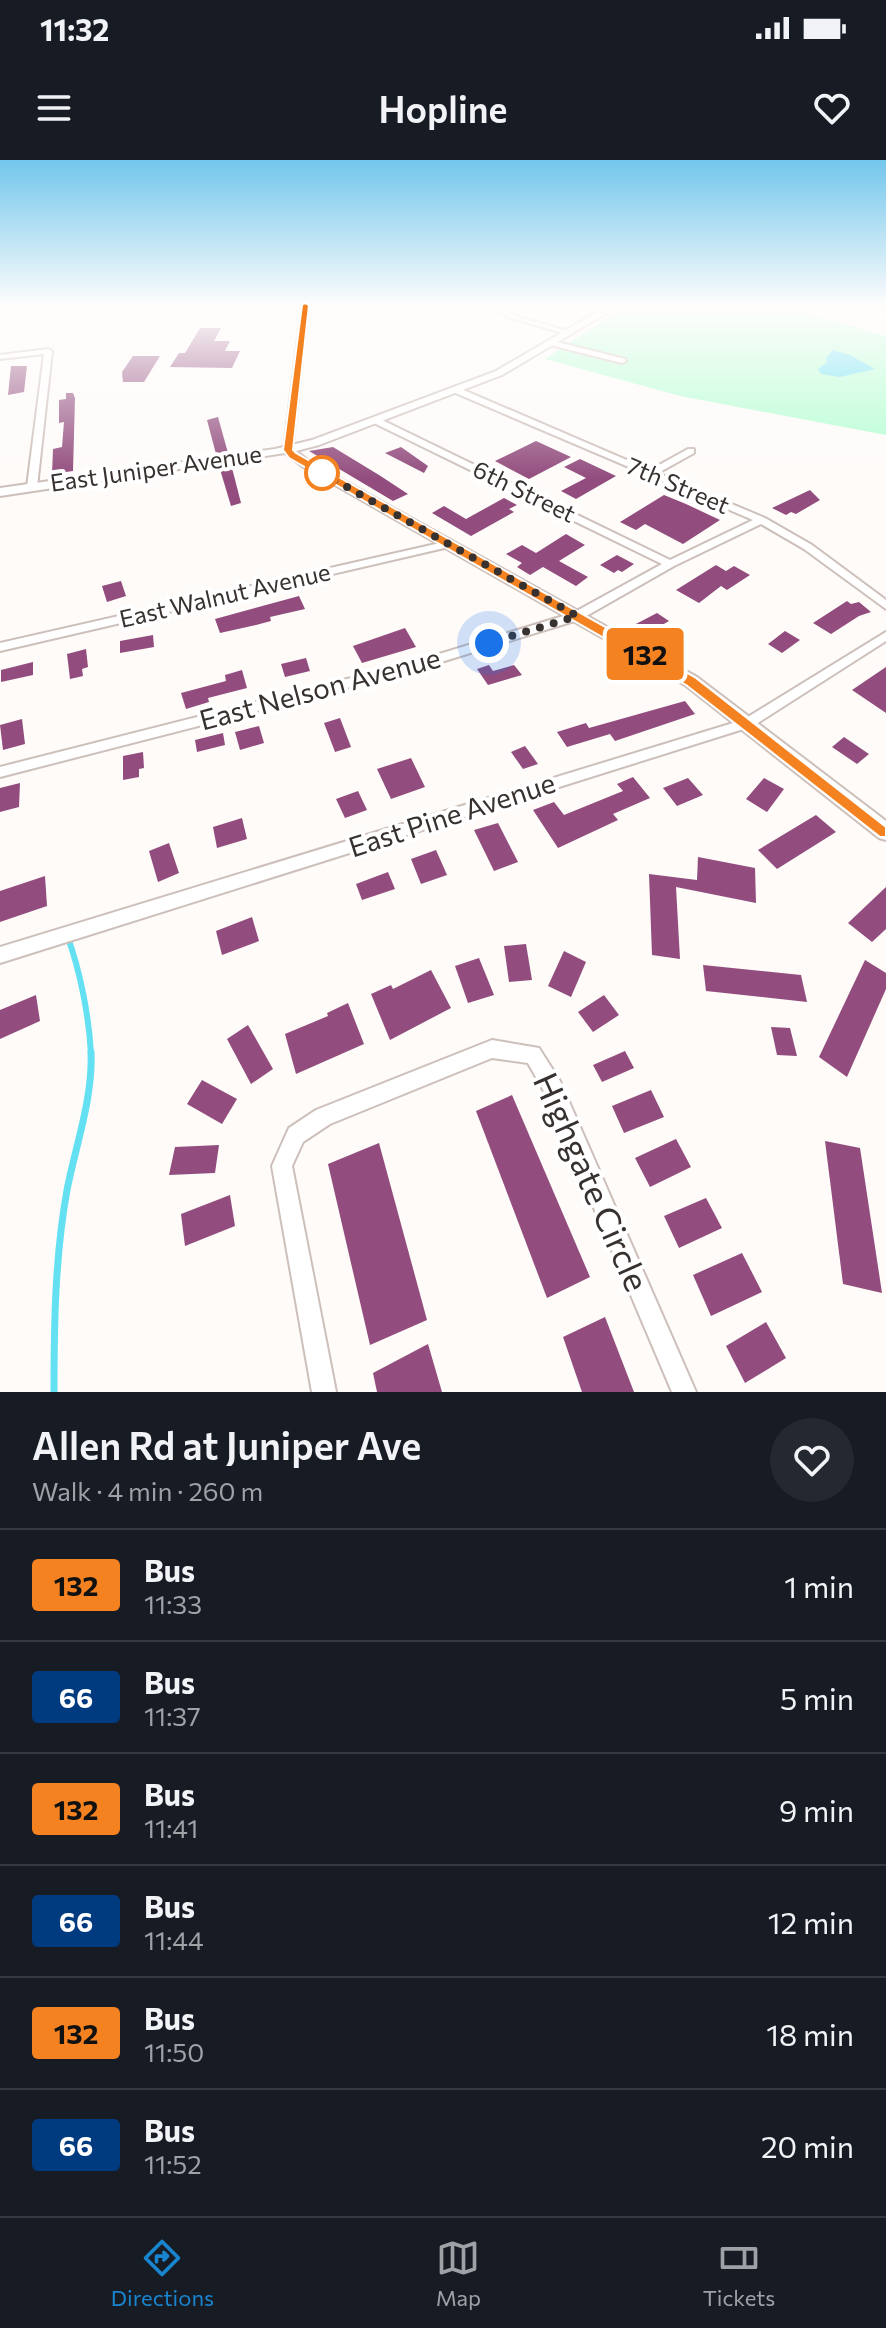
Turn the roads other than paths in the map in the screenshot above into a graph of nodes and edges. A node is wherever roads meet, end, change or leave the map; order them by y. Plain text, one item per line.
1 (47, 362) edge
2 (298, 362) edge
3 (522, 362) edge
4 (456, 390) junction
5 (377, 421) junction
6 (288, 450) junction
7 (691, 451) dead end
8 (649, 474) junction
9 (32, 487) junction
10 (0, 492) edge
11 (761, 520) junction
12 (449, 544) junction
13 (670, 564) junction
14 (886, 605) edge
15 (577, 616) junction
16 (886, 636) edge
17 (0, 647) edge
18 (748, 723) junction
19 (0, 772) edge
20 (886, 832) edge
21 (0, 955) edge
22 (324, 1392) edge
23 (684, 1392) edge

1 - 9 street
2 - 6 street
3 - 4 street, East Juniper Avenue
4 - 5 street, East Juniper Avenue
4 - 8 street, 7th Street
5 - 6 street, East Juniper Avenue
5 - 13 street, 6th Street
6 - 9 street, East Juniper Avenue
6 - 12 street
7 - 8 street
8 - 11 street, 7th Street
9 - 10 street, East Juniper Avenue
11 - 13 street, East Nelson Avenue
11 - 14 street, 7th Street
12 - 15 street
12 - 17 street, East Walnut Avenue
13 - 15 street, East Nelson Avenue
15 - 18 street
15 - 19 street, East Nelson Avenue
16 - 18 street, East Pine Avenue
18 - 20 street
18 - 21 street, East Pine Avenue
22 - 23 street, Highgate Circle

